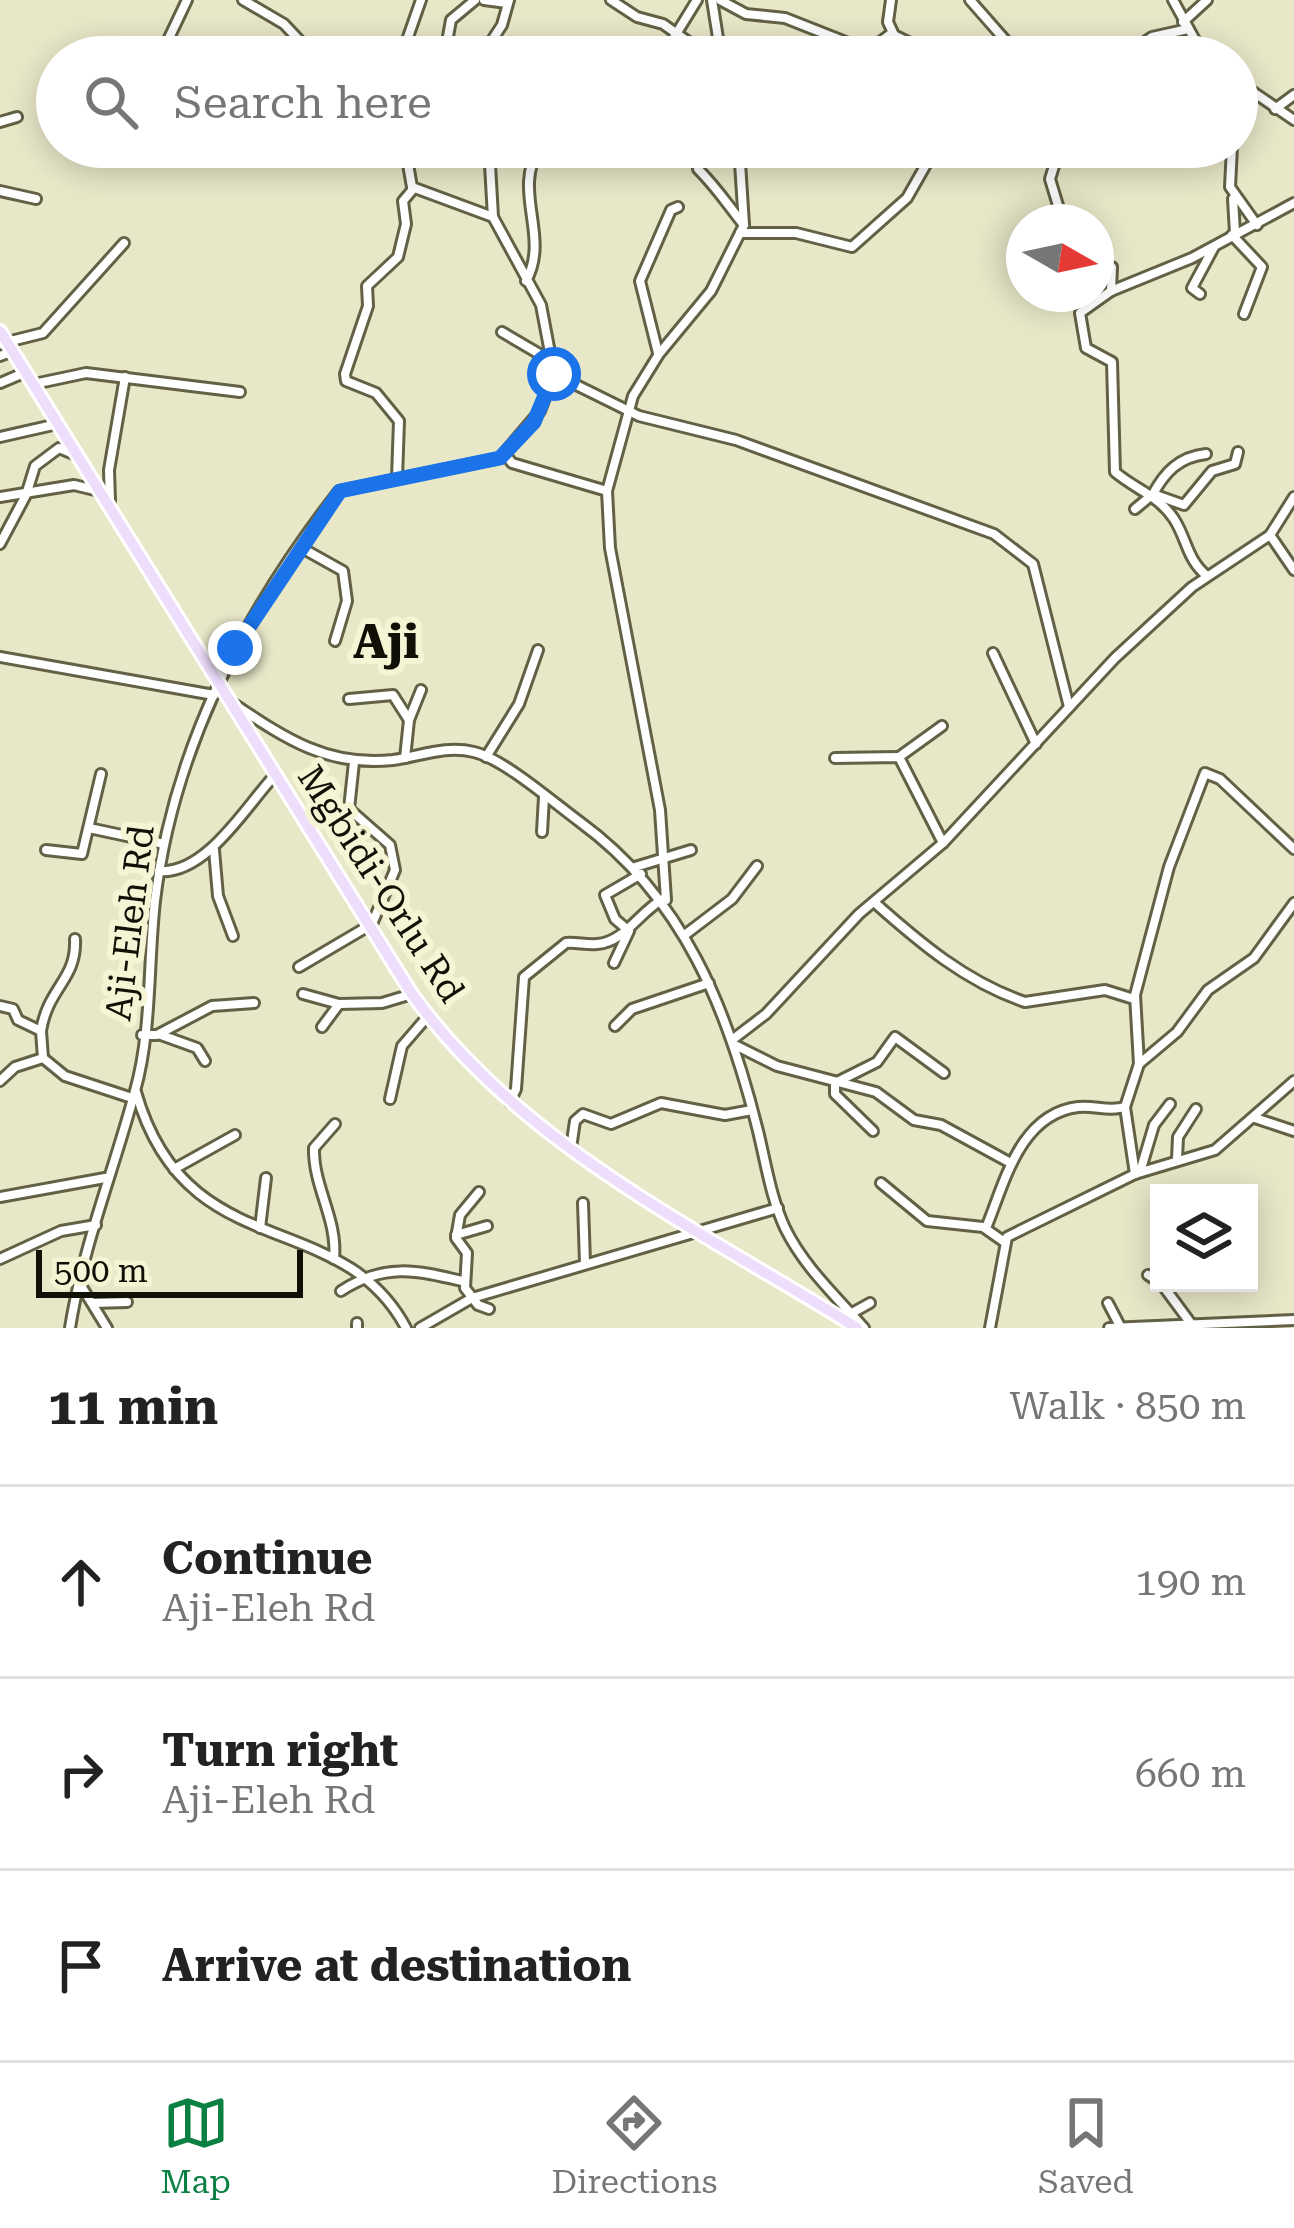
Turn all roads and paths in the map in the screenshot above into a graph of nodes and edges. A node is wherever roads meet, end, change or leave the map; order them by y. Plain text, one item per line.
1 (187, 0) edge
2 (242, 0) edge
3 (421, 0) edge
4 (475, 0) edge
5 (484, 0) edge
6 (611, 0) edge
7 (698, 0) edge
8 (716, 0) edge
9 (891, 0) edge
10 (970, 0) edge
11 (1173, 0) edge
12 (1207, 0) edge
13 (508, 2) edge
14 (1186, 26) junction
15 (892, 33) junction
16 (677, 34) junction
17 (170, 36) edge
18 (295, 36) edge
19 (408, 36) edge
20 (448, 36) edge
21 (495, 36) edge
22 (680, 36) edge
23 (719, 36) edge
24 (829, 36) edge
25 (888, 36) edge
26 (898, 36) edge
27 (1002, 36) edge
28 (1161, 36) edge
29 (1194, 36) edge
30 (1294, 94) edge
31 (1258, 97) edge
32 (1275, 109) junction
33 (17, 117) dead end
34 (1294, 120) edge
35 (0, 122) edge
36 (410, 168) edge
37 (490, 168) edge
38 (533, 168) edge
39 (698, 168) edge
40 (740, 168) edge
41 (924, 168) edge
42 (1053, 168) edge
43 (1233, 168) edge
44 (414, 188) junction
45 (0, 191) edge
46 (1234, 198) junction
47 (36, 199) dead end
48 (1294, 203) edge
49 (1058, 204) edge
50 (678, 207) dead end
51 (493, 217) junction
52 (1257, 225) junction
53 (742, 229) junction
54 (1231, 233) junction
55 (124, 243) dead end
56 (1215, 246) junction
57 (526, 281) junction
58 (1114, 290) edge
59 (1200, 294) dead end
60 (1081, 312) edge
61 (1244, 314) dead end
62 (502, 332) dead end
63 (5, 345) edge
64 (659, 354) junction
65 (550, 360) junction
66 (26, 372) junction
67 (554, 374) junction
68 (125, 377) junction
69 (0, 383) edge
70 (37, 390) junction
71 (240, 392) dead end
72 (628, 410) junction
73 (53, 425) junction
74 (0, 437) edge
75 (59, 448) junction
76 (1238, 452) dead end
77 (506, 454) junction
78 (1206, 454) dead end
79 (77, 456) junction
80 (397, 478) junction
81 (607, 491) junction
82 (100, 492) junction
83 (1153, 494) junction
84 (26, 495) junction
85 (0, 497) edge
86 (1294, 497) edge
87 (1136, 509) dead end
88 (113, 514) junction
89 (1270, 535) junction
90 (0, 544) edge
91 (299, 547) junction
92 (1294, 570) edge
93 (1207, 576) junction
94 (335, 641) dead end
95 (538, 650) dead end
96 (993, 653) dead end
97 (0, 657) edge
98 (219, 680) junction
99 (421, 690) dead end
100 (214, 695) junction
101 (349, 699) dead end
102 (233, 704) junction
103 (1070, 708) junction
104 (409, 720) junction
105 (942, 726) dead end
106 (1036, 745) junction
107 (486, 757) junction
108 (899, 757) junction
109 (405, 758) junction
110 (835, 758) dead end
111 (354, 762) junction
112 (101, 775) dead end
113 (275, 775) junction
114 (544, 797) junction
115 (89, 828) junction
116 (542, 832) dead end
117 (943, 843) junction
118 (164, 844) junction
119 (1294, 849) edge
120 (46, 850) dead end
121 (214, 850) junction
122 (691, 850) dead end
123 (663, 859) junction
124 (758, 866) dead end
125 (638, 871) junction
126 (159, 872) junction
127 (664, 901) junction
128 (874, 902) junction
129 (1294, 903) edge
130 (369, 926) junction
131 (628, 931) junction
132 (686, 934) junction
133 (233, 936) dead end
134 (75, 939) dead end
135 (614, 963) dead end
136 (299, 967) dead end
137 (709, 983) junction
138 (303, 994) dead end
139 (412, 994) junction
140 (1134, 999) junction
141 (254, 1003) dead end
142 (339, 1004) junction
143 (0, 1006) edge
144 (428, 1016) junction
145 (615, 1026) dead end
146 (322, 1027) dead end
147 (41, 1031) junction
148 (159, 1034) junction
149 (142, 1035) junction
150 (733, 1042) junction
151 (43, 1058) junction
152 (205, 1061) dead end
153 (1138, 1064) junction
154 (944, 1073) dead end
155 (1294, 1081) edge
156 (0, 1082) edge
157 (835, 1083) junction
158 (134, 1094) junction
159 (390, 1099) dead end
160 (510, 1102) junction
161 (1171, 1103) dead end
162 (1125, 1107) junction
163 (1196, 1109) dead end
164 (752, 1110) junction
165 (1253, 1117) junction
166 (335, 1124) dead end
167 (873, 1131) dead end
168 (1294, 1131) edge
169 (236, 1135) dead end
170 (571, 1148) junction
171 (1178, 1160) junction
172 (1007, 1161) junction
173 (174, 1169) junction
174 (1137, 1174) junction
175 (105, 1178) junction
176 (266, 1178) dead end
177 (881, 1183) dead end
178 (479, 1192) dead end
179 (0, 1197) edge
180 (583, 1203) dead end
181 (778, 1208) junction
182 (96, 1225) junction
183 (487, 1226) dead end
184 (260, 1228) junction
185 (986, 1228) junction
186 (702, 1231) junction
187 (456, 1235) junction
188 (1003, 1241) junction
189 (0, 1259) edge
190 (334, 1259) junction
191 (585, 1262) junction
192 (364, 1277) junction
193 (462, 1282) junction
194 (80, 1284) junction
195 (341, 1292) dead end
196 (1168, 1292) edge
197 (472, 1298) junction
198 (127, 1302) dead end
199 (92, 1303) junction
200 (871, 1303) dead end
201 (1108, 1303) dead end
202 (489, 1309) dead end
203 (851, 1313) junction
204 (1294, 1320) edge
205 (1193, 1326) edge
206 (1114, 1327) edge
207 (70, 1328) edge
208 (107, 1328) edge
209 (406, 1328) edge
210 (420, 1328) edge
211 (861, 1328) edge
212 (990, 1328) edge

1 - 17 street
2 - 18 street
3 - 19 street
4 - 20 street
5 - 13 street
6 - 16 street
7 - 16 street
8 - 23 street
8 - 24 street
9 - 15 street
10 - 27 street
11 - 14 street
12 - 14 street
13 - 21 street
14 - 28 street
14 - 29 street
15 - 25 street
15 - 26 street
16 - 22 street
30 - 32 street
31 - 32 street
32 - 34 street
33 - 35 street
36 - 44 street
37 - 51 street
38 - 57 street
39 - 53 street
40 - 53 street
41 - 53 street
42 - 49 street
43 - 46 street
44 - 51 street
44 - 80 street
45 - 47 street
46 - 52 street
46 - 54 street
48 - 52 street
50 - 64 street
51 - 57 street
52 - 54 street
53 - 64 street
54 - 56 street
54 - 61 street
55 - 63 street
56 - 58 street
56 - 59 street
57 - 65 street
60 - 83 street
62 - 65 street
63 - 66 main road, Mgbidi-Orlu Rd
64 - 72 street
65 - 67 street
66 - 69 street
66 - 70 main road, Mgbidi-Orlu Rd
67 - 72 street
67 - 77 street
68 - 70 street
68 - 71 street
68 - 88 street
70 - 73 street
70 - 79 main road, Mgbidi-Orlu Rd
72 - 81 street
72 - 103 street
73 - 74 street
73 - 75 street
75 - 79 street
75 - 84 street
76 - 83 street
77 - 80 street, Aji-Eleh Rd
77 - 81 street
78 - 83 street
79 - 82 main road, Mgbidi-Orlu Rd
80 - 91 street, Aji-Eleh Rd
81 - 123 street
82 - 84 street
82 - 88 main road, Mgbidi-Orlu Rd
83 - 87 street
83 - 93 street
84 - 85 street
84 - 90 street
86 - 89 street
88 - 98 main road, Mgbidi-Orlu Rd
89 - 92 street
89 - 93 street
91 - 94 street
91 - 98 street, Aji-Eleh Rd
93 - 103 street
95 - 107 street
96 - 106 street
97 - 100 street
98 - 100 street, Aji-Eleh Rd
98 - 102 main road, Mgbidi-Orlu Rd
99 - 104 street
100 - 118 street, Aji-Eleh Rd
101 - 104 street
102 - 111 street
102 - 113 main road, Mgbidi-Orlu Rd
103 - 106 street
104 - 109 street
105 - 108 street
106 - 117 street
107 - 109 street
107 - 114 street
108 - 110 street
108 - 117 street
109 - 111 street
111 - 130 street
112 - 115 street
113 - 121 street
113 - 130 main road, Mgbidi-Orlu Rd
114 - 116 street
114 - 125 street
115 - 118 street
115 - 120 street
117 - 128 street
118 - 126 street, Aji-Eleh Rd
119 - 140 street
121 - 126 street
121 - 133 street
122 - 123 street
123 - 125 street
123 - 127 street
124 - 132 street
125 - 127 street
125 - 131 street
126 - 149 street, Aji-Eleh Rd
127 - 131 street
127 - 132 street
128 - 140 street
128 - 150 street
129 - 153 street
130 - 136 street
130 - 139 main road, Mgbidi-Orlu Rd
131 - 135 street
131 - 160 street
132 - 137 street
134 - 147 street
137 - 145 street
137 - 150 street
138 - 142 street
139 - 142 street
139 - 144 main road, Mgbidi-Orlu Rd
140 - 153 street
141 - 148 street
142 - 146 street
143 - 147 street
144 - 159 street
144 - 160 main road, Mgbidi-Orlu Rd
147 - 151 street
148 - 149 street
148 - 152 street
149 - 158 street, Aji-Eleh Rd
150 - 157 street
150 - 164 street
151 - 156 street
151 - 158 street
153 - 162 street
154 - 157 street
155 - 165 street
157 - 167 street
157 - 172 street
158 - 173 street
158 - 175 street, Aji-Eleh Rd
160 - 170 main road, Mgbidi-Orlu Rd
161 - 174 street
162 - 172 street
162 - 174 street
163 - 171 street
164 - 170 street
164 - 181 street
165 - 168 street
165 - 171 street
166 - 190 street
169 - 173 street
170 - 186 main road, Mgbidi-Orlu Rd
171 - 174 street
172 - 185 street
173 - 184 street
174 - 188 street
175 - 179 street
175 - 182 street, Aji-Eleh Rd
176 - 184 street
177 - 185 street
178 - 187 street
180 - 191 street
181 - 186 street
181 - 203 street
182 - 189 street
182 - 194 street, Aji-Eleh Rd
183 - 187 street
184 - 190 street
185 - 188 street
186 - 191 street
186 - 211 main road, Mgbidi-Orlu Rd
187 - 193 street
188 - 212 street
190 - 192 street
191 - 197 street
192 - 193 street
192 - 195 street
192 - 209 street
193 - 197 street
194 - 199 street
194 - 207 street, Aji-Eleh Rd
196 - 205 street
197 - 202 street
197 - 210 street
198 - 199 street
199 - 208 street
200 - 203 street
201 - 206 street
203 - 211 street
204 - 205 street
205 - 206 street

